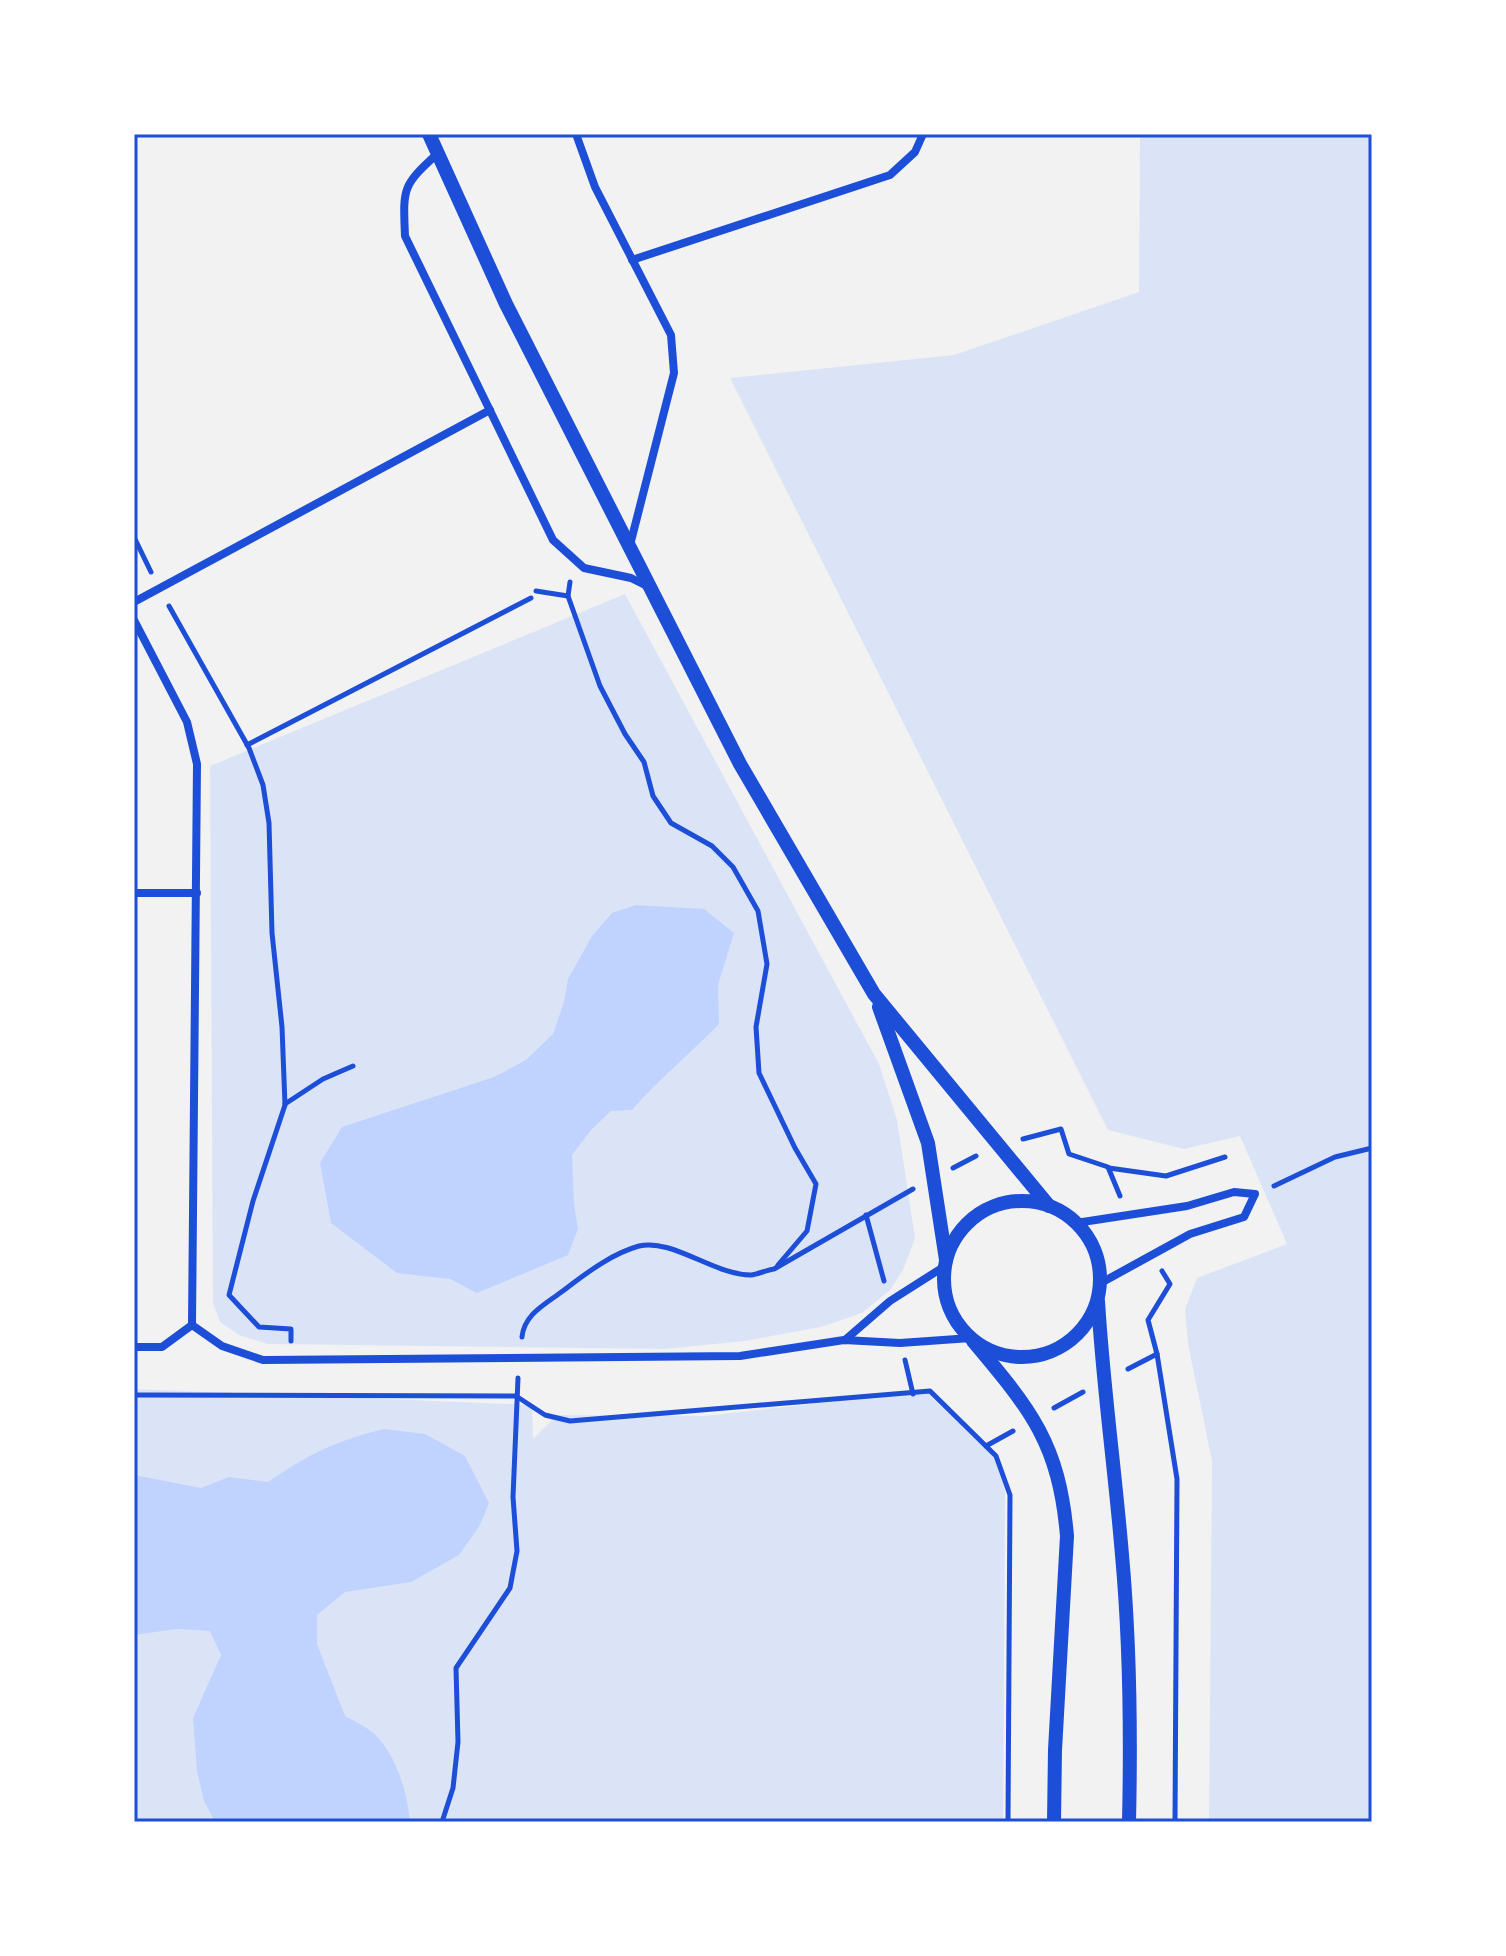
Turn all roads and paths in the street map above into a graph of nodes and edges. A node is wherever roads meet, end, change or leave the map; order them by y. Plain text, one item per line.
1 (429, 134) edge
2 (576, 134) edge
3 (923, 134) edge
4 (437, 154) junction
5 (632, 260) junction
6 (490, 410) junction
7 (134, 537) edge
8 (630, 545) junction
9 (574, 559) junction
10 (159, 588) junction
11 (651, 588) junction
12 (536, 591) dead end
13 (568, 596) junction
14 (531, 598) dead end
15 (134, 602) edge
16 (134, 620) edge
17 (247, 745) junction
18 (134, 893) edge
19 (197, 893) junction
20 (874, 994) junction
21 (353, 1066) dead end
22 (285, 1105) junction
23 (1000, 1146) junction
24 (1372, 1148) edge
25 (1225, 1157) dead end
26 (1108, 1167) junction
27 (933, 1178) junction
28 (1255, 1194) junction
29 (1049, 1206) junction
30 (1127, 1214) junction
31 (1076, 1223) junction
32 (1151, 1255) junction
33 (946, 1263) junction
34 (774, 1269) junction
35 (1099, 1284) junction
36 (1098, 1301) junction
37 (192, 1325) junction
38 (844, 1340) junction
39 (972, 1340) junction
40 (291, 1341) dead end
41 (134, 1347) edge
42 (1157, 1354) junction
43 (520, 1356) junction
44 (1103, 1382) junction
45 (134, 1395) edge
46 (516, 1396) junction
47 (1034, 1419) junction
48 (986, 1446) junction
49 (442, 1822) edge
50 (1008, 1822) edge
51 (1054, 1822) edge
52 (1129, 1822) edge
53 (1175, 1822) edge

1 - 4 street
2 - 5 street
3 - 5 street
4 - 6 street
4 - 8 street
5 - 8 street
6 - 9 street
6 - 10 street
7 - 10 path
8 - 11 street
9 - 11 street
9 - 13 path
10 - 15 street
10 - 17 path
11 - 20 street
12 - 13 path
13 - 34 path
14 - 17 path
16 - 19 street
17 - 22 path
18 - 19 street
19 - 37 street
20 - 23 street
20 - 27 street
21 - 22 path
22 - 40 path
23 - 26 path
23 - 27 path
23 - 29 street
24 - 28 path
25 - 26 path
26 - 30 path
27 - 33 street
27 - 34 path
28 - 30 street
28 - 32 street
29 - 31 street
29 - 33 street
30 - 31 street
31 - 35 street
32 - 35 street
32 - 42 path
33 - 38 street
33 - 39 street
34 - 43 path
35 - 36 street
36 - 39 street
36 - 44 street
37 - 41 street
37 - 43 street
38 - 39 street
38 - 43 street
39 - 47 street
42 - 44 path
42 - 53 path
43 - 46 path
44 - 47 path
44 - 52 street
45 - 46 path
46 - 48 path
46 - 49 path
47 - 48 path
47 - 51 street
48 - 50 path

